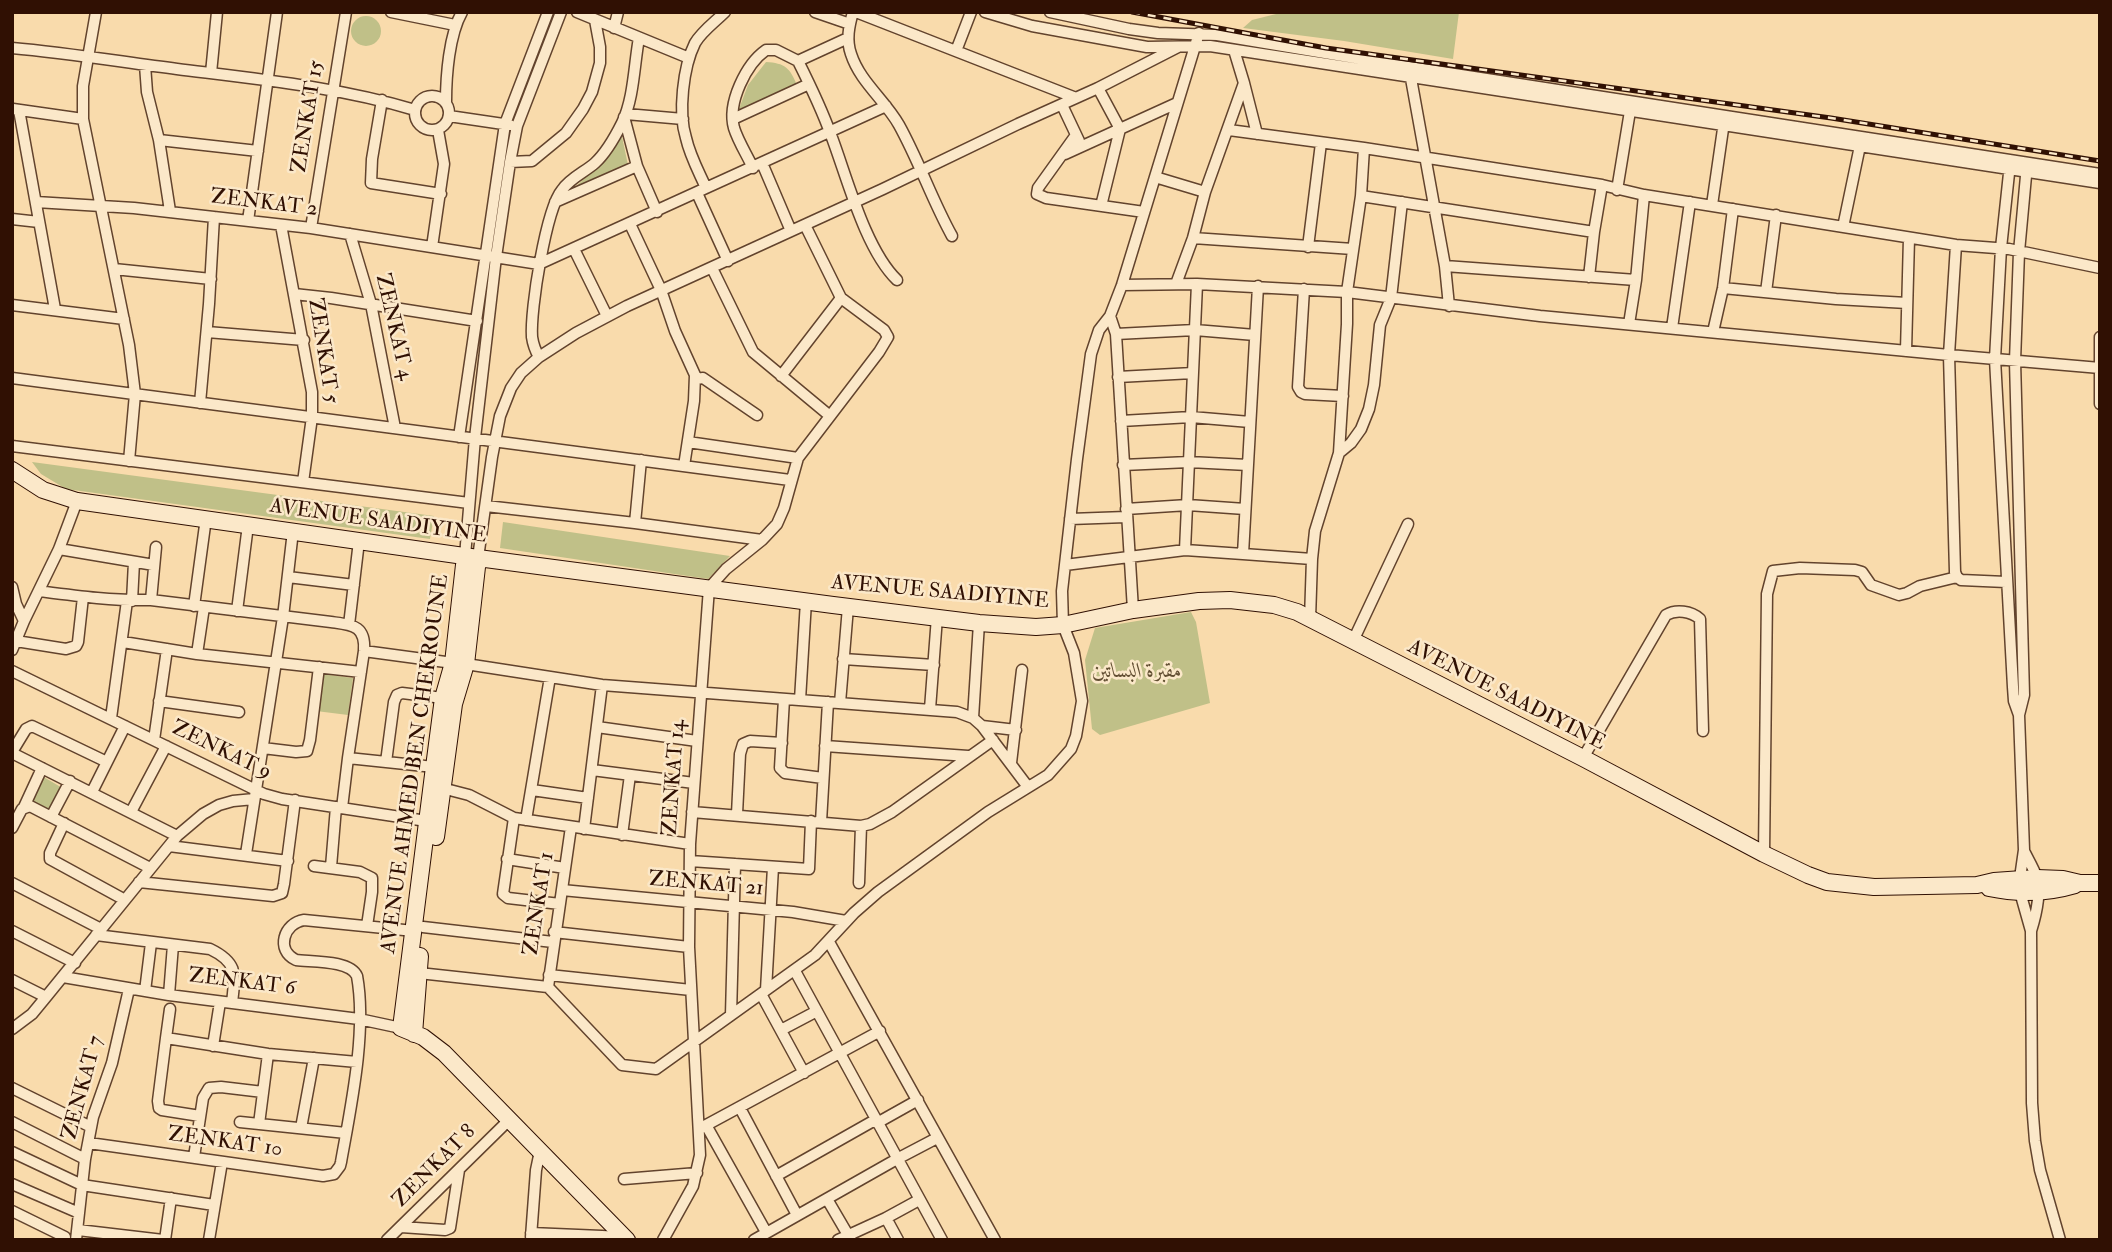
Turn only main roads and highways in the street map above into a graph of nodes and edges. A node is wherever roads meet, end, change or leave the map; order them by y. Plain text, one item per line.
1 (12, 470) edge
2 (472, 557) junction
3 (459, 664) junction
4 (437, 787) junction
5 (2100, 883) edge
6 (419, 929) junction
7 (407, 1031) junction
8 (626, 1239) edge

1 - 2 main road, AVENUE SAADIYINE
2 - 3 main road, AVENUE AHMED BEN CHEKROUNE
2 - 5 main road, AVENUE SAADIYINE
3 - 4 main road, AVENUE AHMED BEN CHEKROUNE
3 - 4 main road, AVENUE AHMED BEN CHEKROUNE
4 - 6 main road, AVENUE AHMED BEN CHEKROUNE
6 - 7 main road, AVENUE AHMED BEN CHEKROUNE
6 - 7 main road, AVENUE AHMED BEN CHEKROUNE
7 - 8 main road

